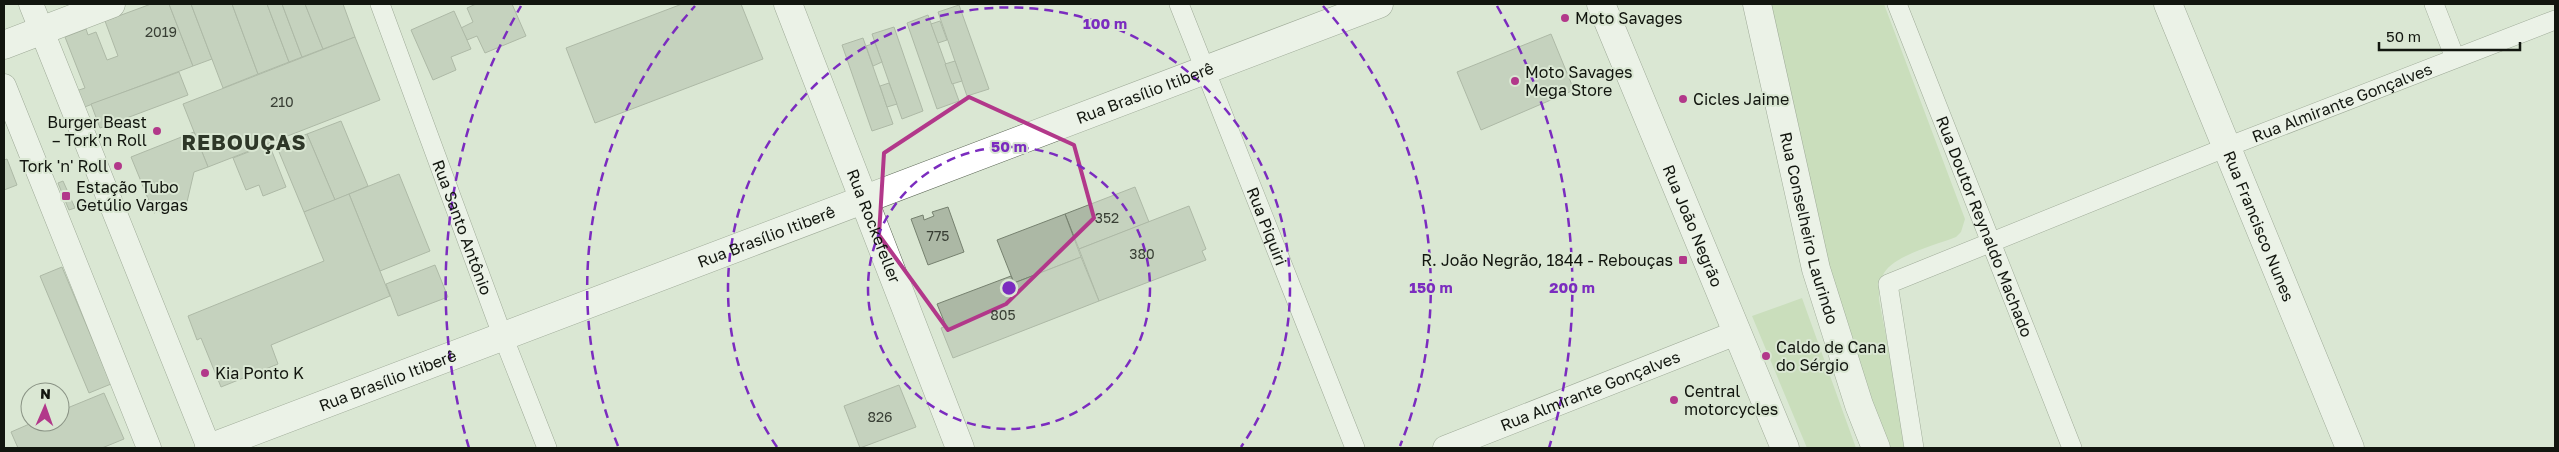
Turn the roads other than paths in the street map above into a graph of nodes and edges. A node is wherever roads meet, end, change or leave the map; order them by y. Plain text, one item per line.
1 (31, 4) edge
2 (111, 4) edge
3 (380, 4) edge
4 (788, 4) edge
5 (1178, 4) edge
6 (1379, 4) edge
7 (1601, 4) edge
8 (1756, 4) edge
9 (1897, 4) edge
10 (2168, 4) edge
11 (2434, 4) edge
12 (2555, 20) edge
13 (43, 30) junction
14 (4, 45) edge
15 (2455, 58) junction
16 (1205, 70) junction
17 (4, 86) edge
18 (2227, 147) junction
19 (864, 200) junction
20 (1990, 242) junction
21 (1736, 333) junction
22 (502, 337) junction
23 (149, 448) edge
24 (209, 448) edge
25 (547, 448) edge
26 (960, 448) edge
27 (1355, 448) edge
28 (1445, 448) edge
29 (1785, 448) edge
30 (1876, 448) edge
31 (1914, 448) edge
32 (2072, 448) edge
33 (2350, 448) edge

1 - 13 street
2 - 13 main road
3 - 22 street, Rua Santo Antônio
4 - 19 main road, Rua Rockefeller
5 - 16 street, Rua Piquiri
6 - 16 main road, Rua Brasílio Itiberê
7 - 21 main road, Rua João Negrão
8 - 30 main road, Rua Conselheiro Laurindo
9 - 20 street, Rua Doutor Reynaldo Machado
10 - 18 main road, Rua Francisco Nunes
11 - 15 street
12 - 15 street, Rua Almirante Gonçalves
13 - 14 main road
13 - 24 street
15 - 18 street, Rua Almirante Gonçalves
16 - 19 main road, Rua Brasílio Itiberê
16 - 27 street, Rua Piquiri
17 - 23 street
18 - 20 street, Rua Almirante Gonçalves
18 - 33 main road, Rua Francisco Nunes
19 - 22 main road, Rua Brasílio Itiberê
19 - 26 main road, Rua Rockefeller
20 - 31 street, Rua Almirante Gonçalves
20 - 32 street, Rua Doutor Reynaldo Machado
21 - 28 street, Rua Almirante Gonçalves
21 - 29 main road, Rua João Negrão
22 - 24 main road, Rua Brasílio Itiberê
22 - 25 street, Rua Santo Antônio

